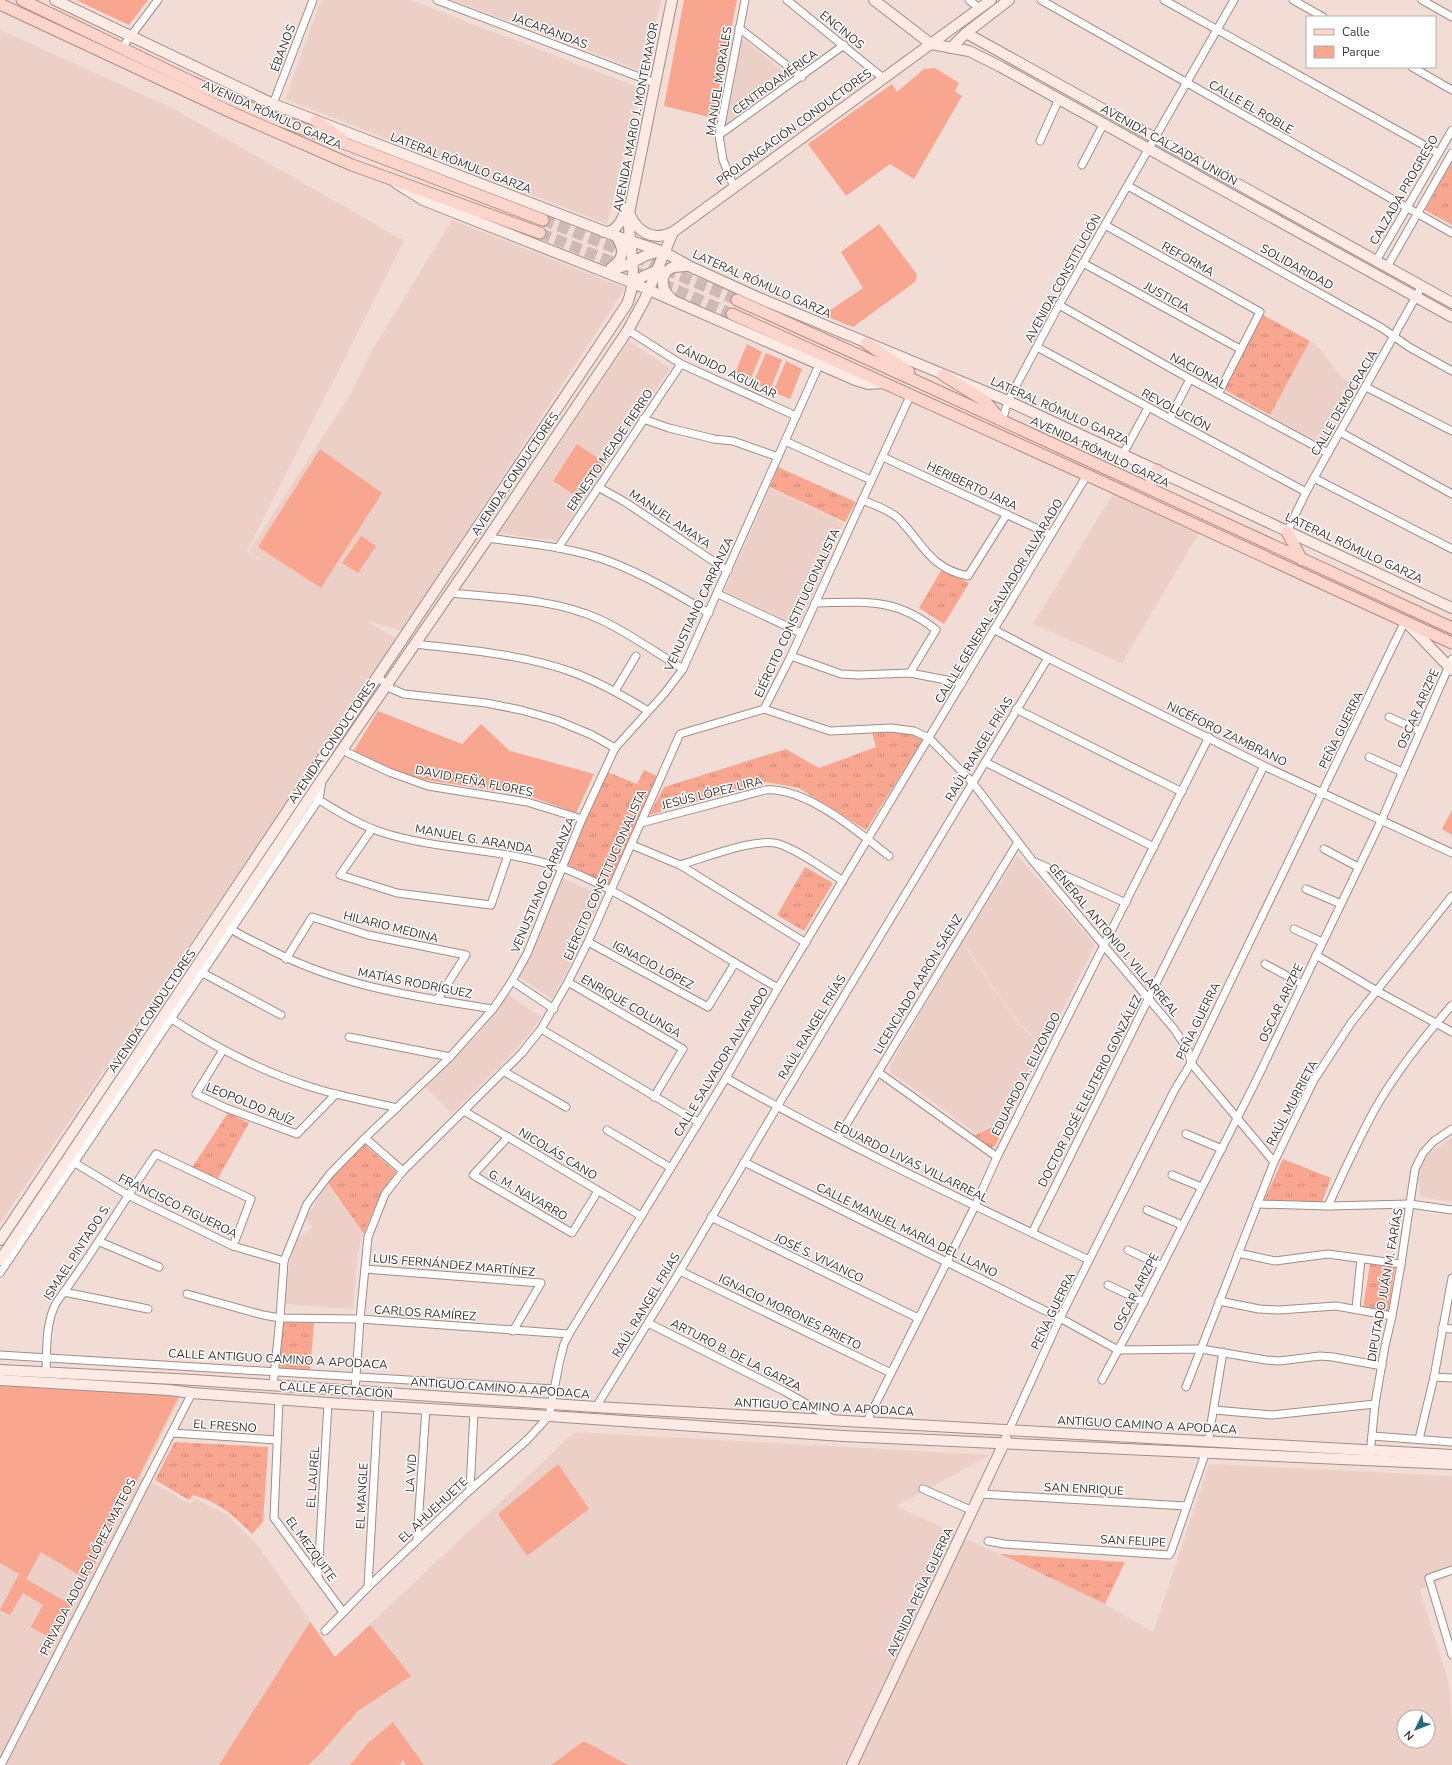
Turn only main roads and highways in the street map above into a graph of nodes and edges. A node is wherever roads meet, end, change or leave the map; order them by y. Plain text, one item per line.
1 (22, 0) edge
2 (0, 4) edge
3 (316, 121) road end
4 (354, 147) junction
5 (543, 220) tunnel mouth
6 (540, 233) tunnel mouth
7 (736, 300) tunnel mouth
8 (732, 314) tunnel mouth
9 (866, 343) road end
10 (943, 375) road end
11 (927, 386) junction
12 (1001, 420) junction
13 (1157, 470) road end
14 (1149, 488) junction
15 (1287, 532) road end
16 (1302, 560) junction
17 (1452, 628) edge
18 (1452, 643) edge

1 - 4 main road, AVENIDA RÓMULO GARZA
2 - 6 main road, AVENIDA RÓMULO GARZA
3 - 4 main road
4 - 5 main road, AVENIDA RÓMULO GARZA
7 - 11 main road, AVENIDA RÓMULO GARZA
8 - 18 main road
9 - 11 main road
10 - 12 main road
11 - 12 main road, AVENIDA RÓMULO GARZA
12 - 14 main road, AVENIDA RÓMULO GARZA
13 - 14 main road
14 - 16 main road, AVENIDA RÓMULO GARZA
15 - 16 main road
16 - 17 main road, AVENIDA RÓMULO GARZA

